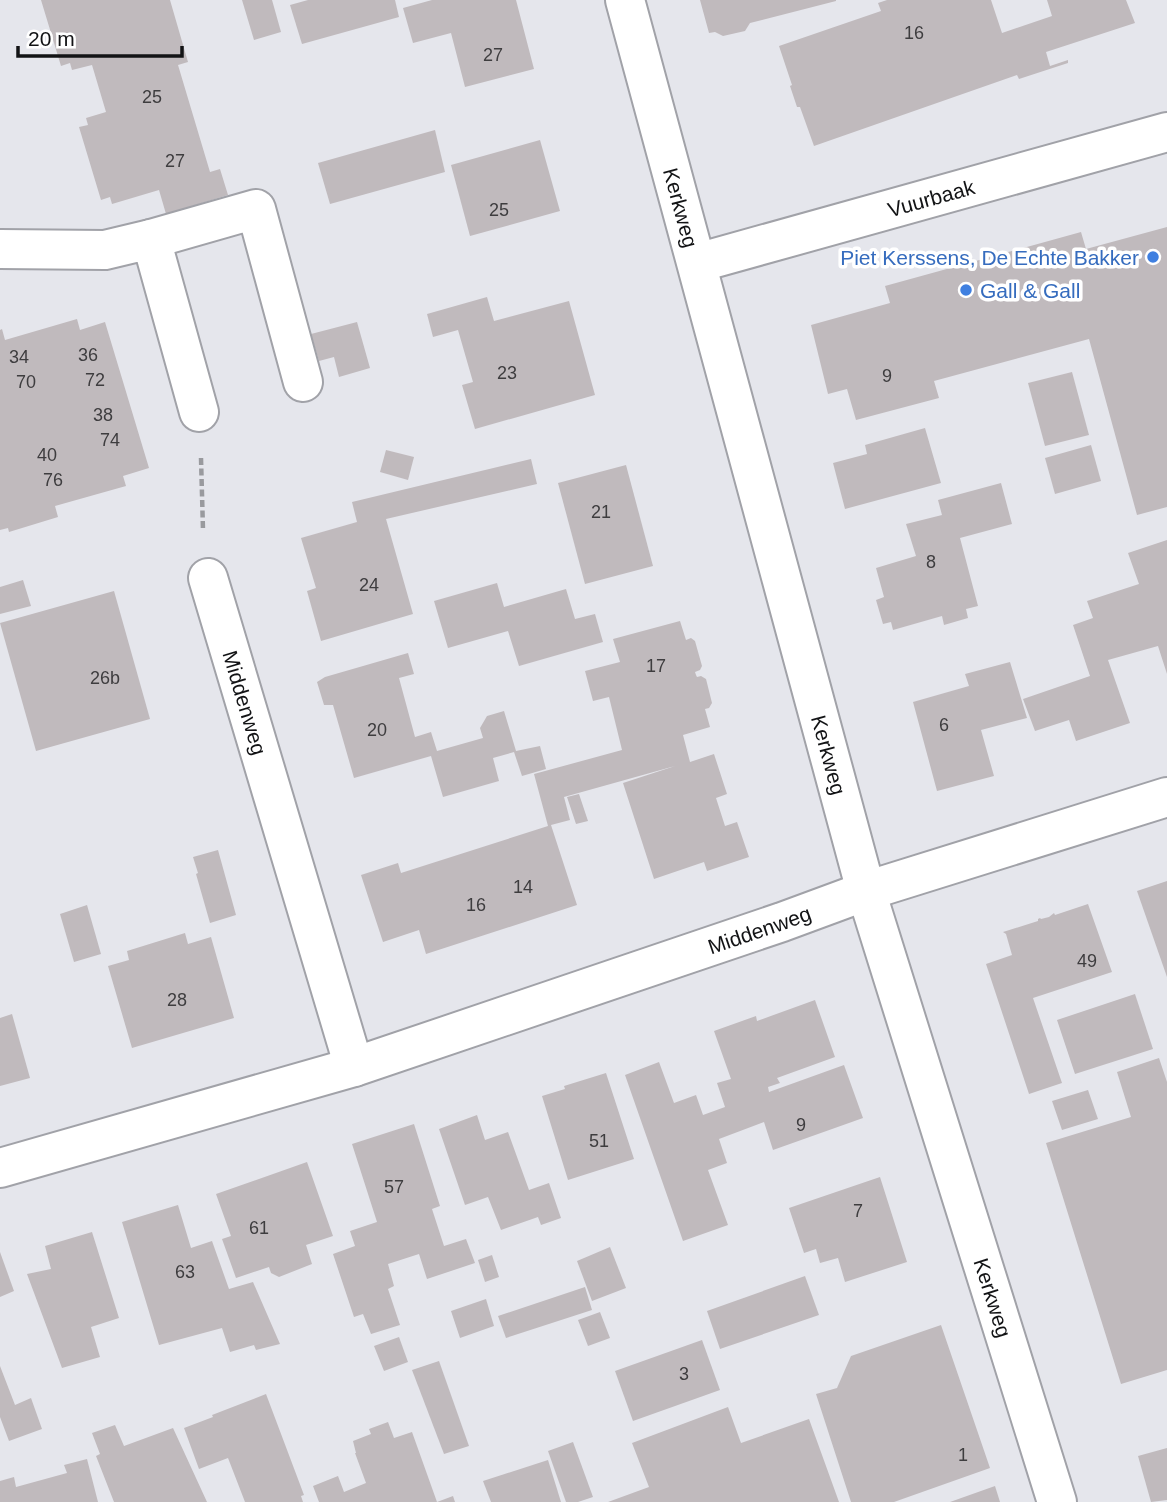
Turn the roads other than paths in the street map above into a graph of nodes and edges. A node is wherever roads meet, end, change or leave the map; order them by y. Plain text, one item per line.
1 (625, 0) edge
2 (1167, 132) edge
3 (151, 239) junction
4 (0, 249) edge
5 (697, 263) junction
6 (303, 382) dead end
7 (199, 412) road end
8 (208, 578) road end
9 (1167, 797) edge
10 (866, 891) junction
11 (354, 1067) junction
12 (0, 1168) edge
13 (1057, 1502) edge

1 - 5 street, Kerkweg
2 - 5 street, Vuurbaak
3 - 4 street
3 - 6 street
3 - 7 street
5 - 10 street, Kerkweg
8 - 11 street, Middenweg
9 - 10 street, Middenweg
10 - 11 street, Middenweg
10 - 13 street, Kerkweg
11 - 12 street, Middenweg

